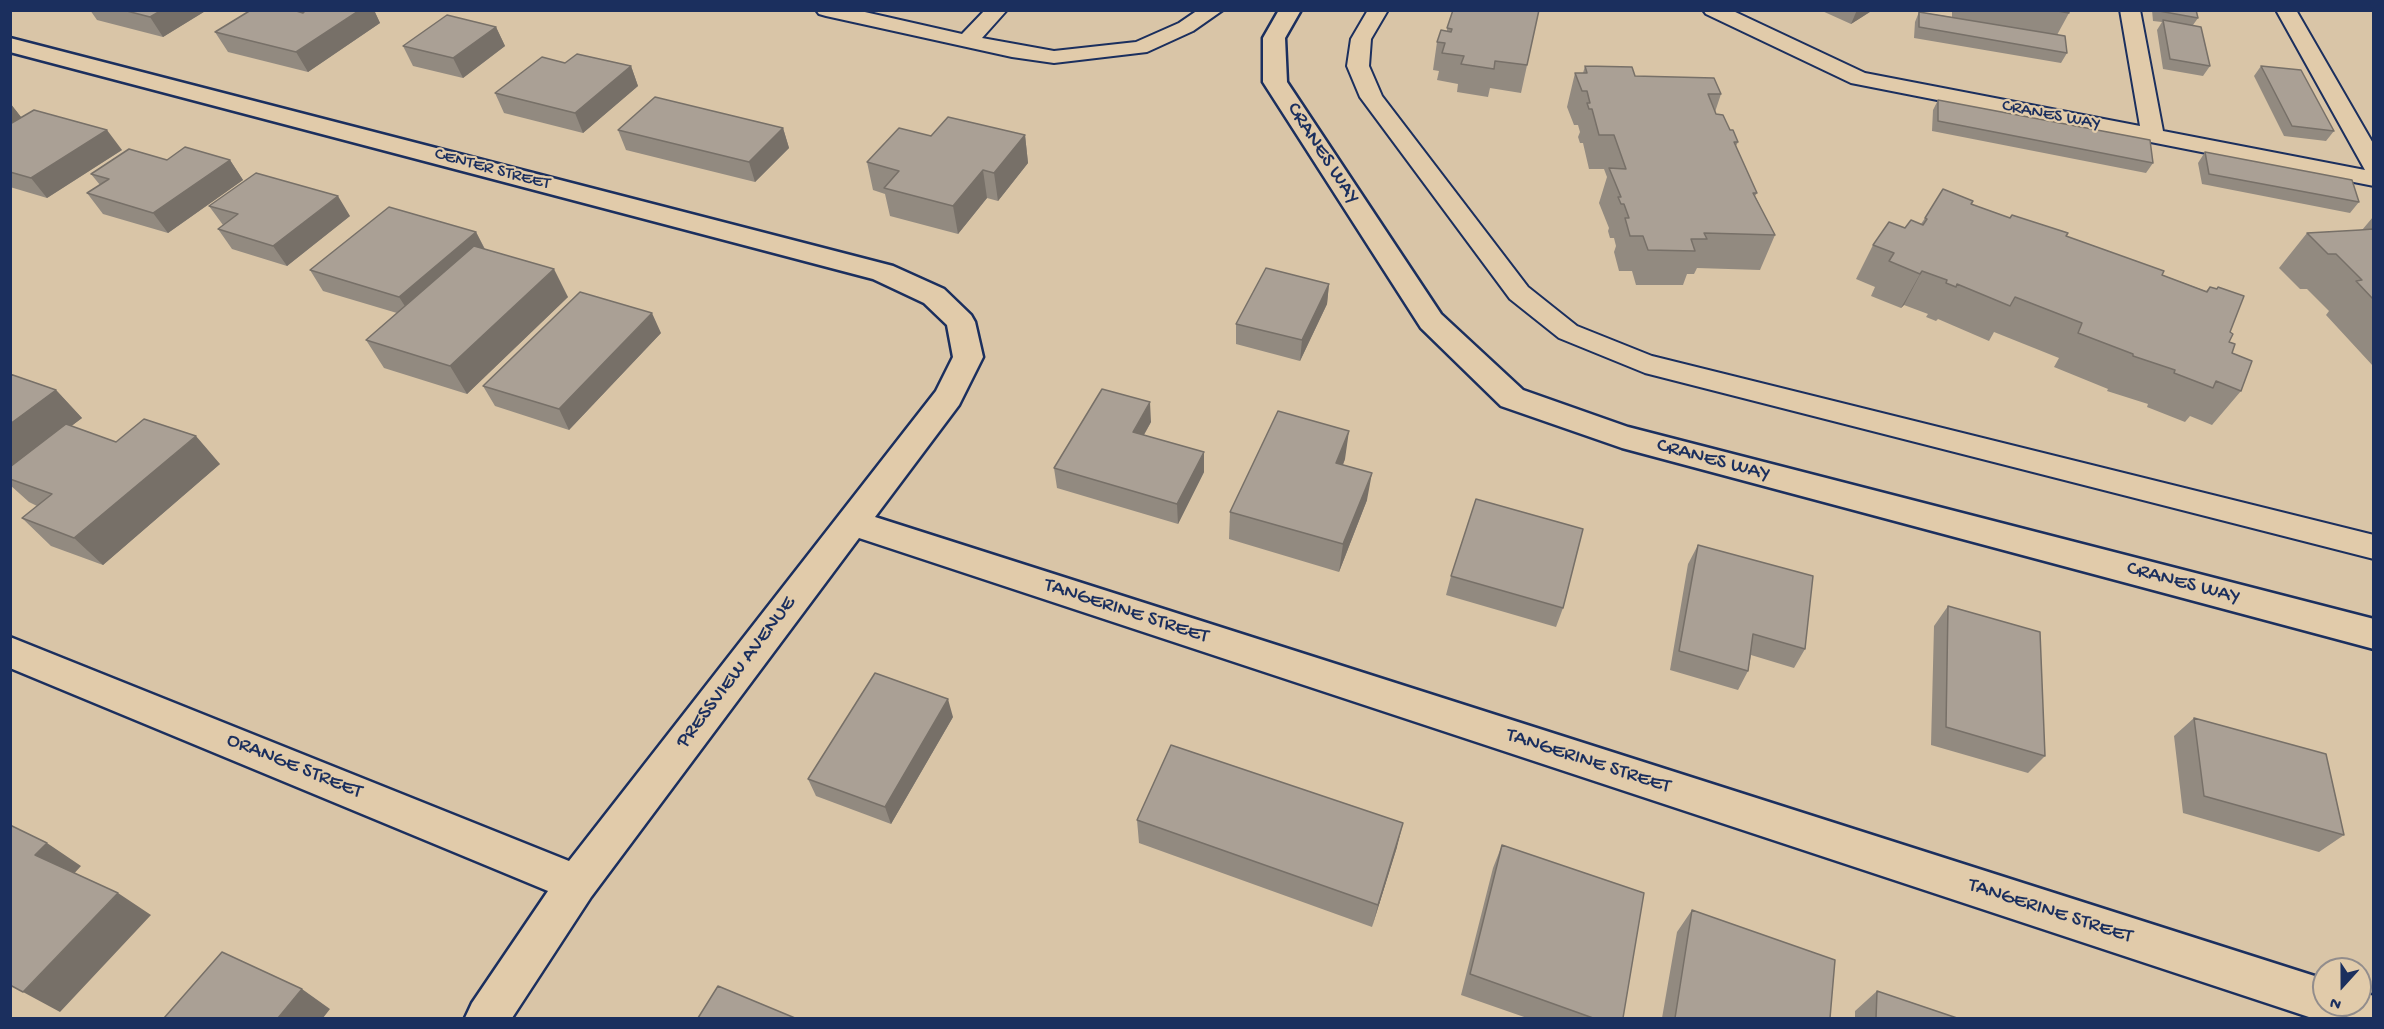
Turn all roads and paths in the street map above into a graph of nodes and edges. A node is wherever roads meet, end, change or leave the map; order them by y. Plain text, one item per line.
1 (826, 10) edge
2 (997, 10) edge
3 (1213, 10) edge
4 (1290, 10) edge
5 (1378, 10) edge
6 (1713, 10) edge
7 (2130, 10) edge
8 (2286, 10) edge
9 (967, 41) junction
10 (10, 45) edge
11 (2153, 136) junction
12 (2373, 166) edge
13 (2373, 179) edge
14 (962, 322) joint
15 (852, 523) junction
16 (2373, 547) edge
17 (2373, 634) edge
18 (10, 652) edge
19 (577, 883) junction
20 (2312, 997) edge
21 (487, 1018) edge

1 - 9 lane
2 - 9 lane
3 - 9 lane
4 - 17 street, CRANES WAY
5 - 16 lane
6 - 11 lane, CRANES WAY
7 - 11 lane
8 - 12 lane
10 - 14 street, CENTER STREET
11 - 13 lane, CRANES WAY
14 - 15 street, PRESSVIEW AVENUE
15 - 19 street, PRESSVIEW AVENUE
15 - 20 street, TANGERINE STREET
18 - 19 street, ORANGE STREET
19 - 21 street, PRESSVIEW AVENUE

